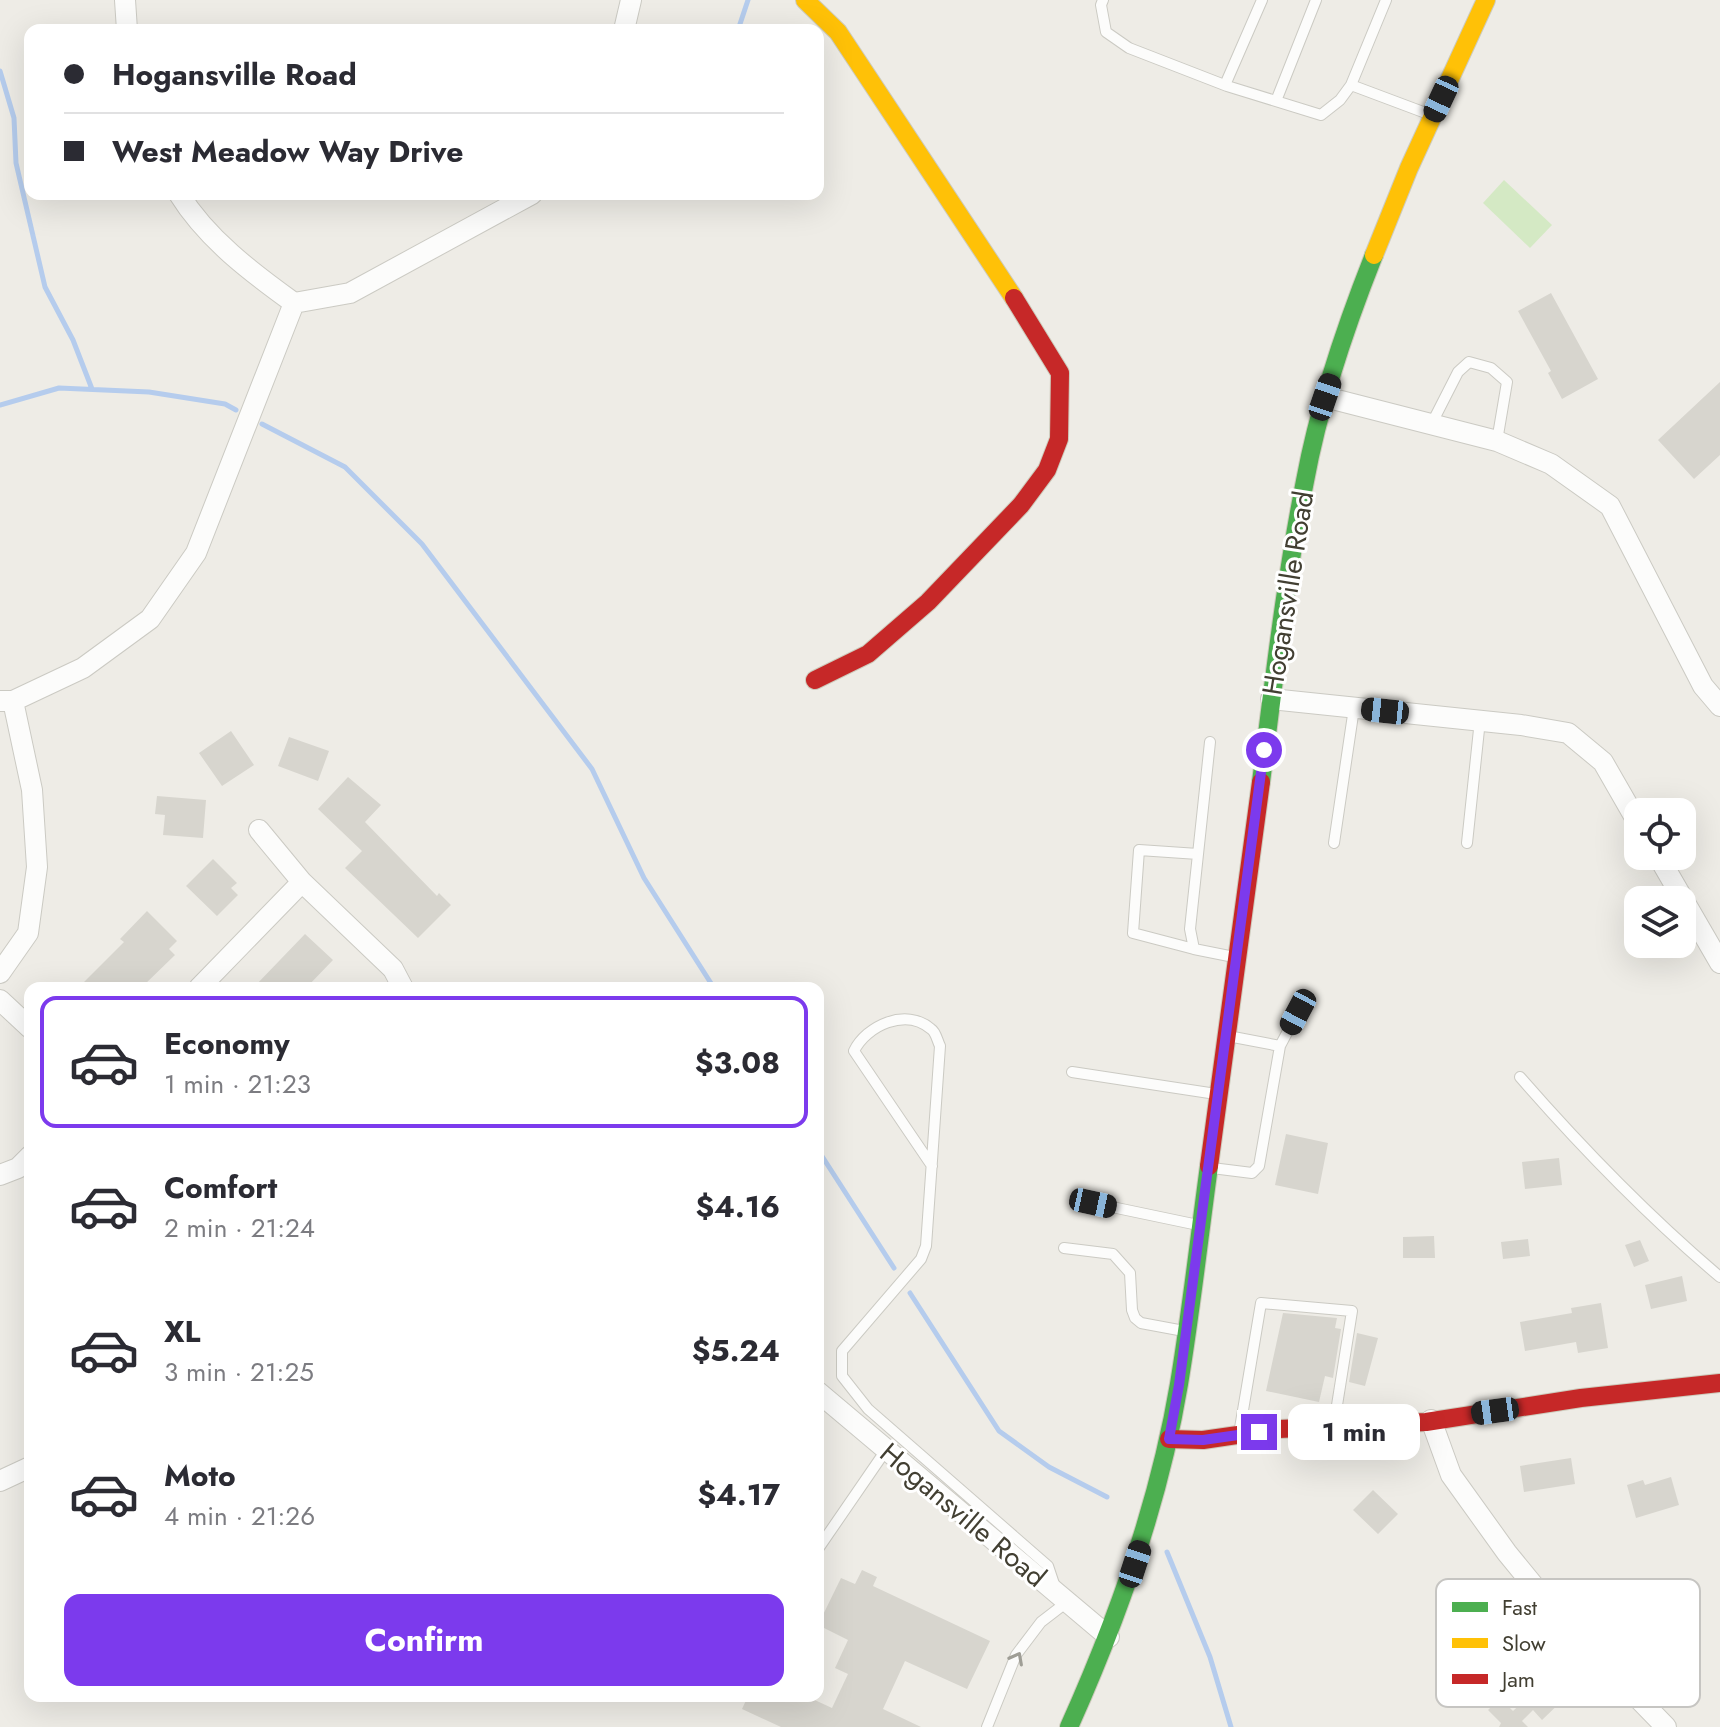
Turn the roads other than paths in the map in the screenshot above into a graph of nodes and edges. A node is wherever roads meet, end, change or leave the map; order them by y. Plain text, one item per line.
1 (125, 0) edge
2 (631, 0) edge
3 (805, 0) edge
4 (1103, 0) edge
5 (1262, 0) edge
6 (1316, 0) edge
7 (1386, 0) edge
8 (1486, 0) edge
9 (127, 24) edge
10 (625, 24) edge
11 (1225, 85) junction
12 (1351, 85) junction
13 (1276, 101) junction
14 (1433, 116) junction
15 (183, 200) edge
16 (521, 200) edge
17 (294, 303) junction
18 (1325, 397) junction
19 (1432, 423) junction
20 (1497, 441) junction
21 (815, 680) dead end
22 (1271, 699) junction
23 (7, 701) edge
24 (1720, 706) edge
25 (1354, 708) junction
26 (1480, 720) junction
27 (1210, 742) dead end
28 (1624, 799) edge
29 (259, 830) dead end
30 (1334, 843) dead end
31 (1467, 843) dead end
32 (1198, 854) junction
33 (1666, 870) edge
34 (302, 882) junction
35 (1194, 949) junction
36 (1236, 957) junction
37 (1720, 963) edge
38 (0, 973) edge
39 (205, 982) edge
40 (400, 982) edge
41 (0, 1000) edge
42 (1298, 1012) dead end
43 (24, 1022) edge
44 (1226, 1036) junction
45 (1280, 1046) junction
46 (1072, 1072) dead end
47 (1520, 1077) dead end
48 (1218, 1094) junction
49 (24, 1162) edge
50 (932, 1166) junction
51 (1208, 1168) junction
52 (0, 1175) edge
53 (1093, 1203) dead end
54 (1200, 1225) junction
55 (1064, 1248) dead end
56 (1720, 1277) edge
57 (1186, 1332) junction
58 (1720, 1383) edge
59 (824, 1397) edge
60 (1431, 1420) junction
61 (1334, 1426) junction
62 (1239, 1434) junction
63 (1169, 1439) junction
64 (886, 1450) junction
65 (24, 1470) edge
66 (0, 1481) edge
67 (824, 1540) edge
68 (1528, 1579) edge
69 (1062, 1598) junction
70 (1109, 1637) junction
71 (1647, 1707) edge
72 (987, 1727) edge
73 (1069, 1727) edge
74 (1666, 1727) edge

1 - 9 street
2 - 10 street
3 - 21 main road
4 - 11 lane
5 - 11 lane
6 - 13 lane
7 - 12 lane
8 - 14 main road, Hogansville Road
11 - 13 lane
12 - 13 lane
12 - 14 lane
14 - 18 main road, Hogansville Road
15 - 17 street
16 - 17 street
17 - 23 street
18 - 19 street
18 - 22 main road, Hogansville Road
19 - 20 street
19 - 20 lane
20 - 24 street
22 - 25 street
22 - 36 main road, Hogansville Road
23 - 38 street
25 - 26 street
25 - 30 lane
26 - 28 street
26 - 31 lane
27 - 32 lane
29 - 34 street
32 - 35 lane
32 - 35 lane
33 - 37 street
34 - 39 street
34 - 40 street
35 - 36 lane
36 - 44 main road, Hogansville Road
41 - 43 street
42 - 45 lane
44 - 45 lane
44 - 48 main road, Hogansville Road
45 - 51 lane
46 - 48 lane
47 - 56 lane
48 - 51 main road, Hogansville Road
49 - 52 street
50 - 50 lane
50 - 69 lane
51 - 54 main road, Hogansville Road
53 - 54 lane
54 - 57 main road, Hogansville Road
55 - 57 lane
57 - 63 main road, Hogansville Road
58 - 60 main road
59 - 64 street, Hogansville Road
60 - 61 main road
60 - 68 street
61 - 62 main road
61 - 62 lane
62 - 63 main road
63 - 70 main road, Hogansville Road
64 - 67 lane
64 - 69 street, Hogansville Road
65 - 66 street
69 - 70 street, Hogansville Road
72 -> 69 lane
70 - 73 main road, Hogansville Road
71 - 74 street

